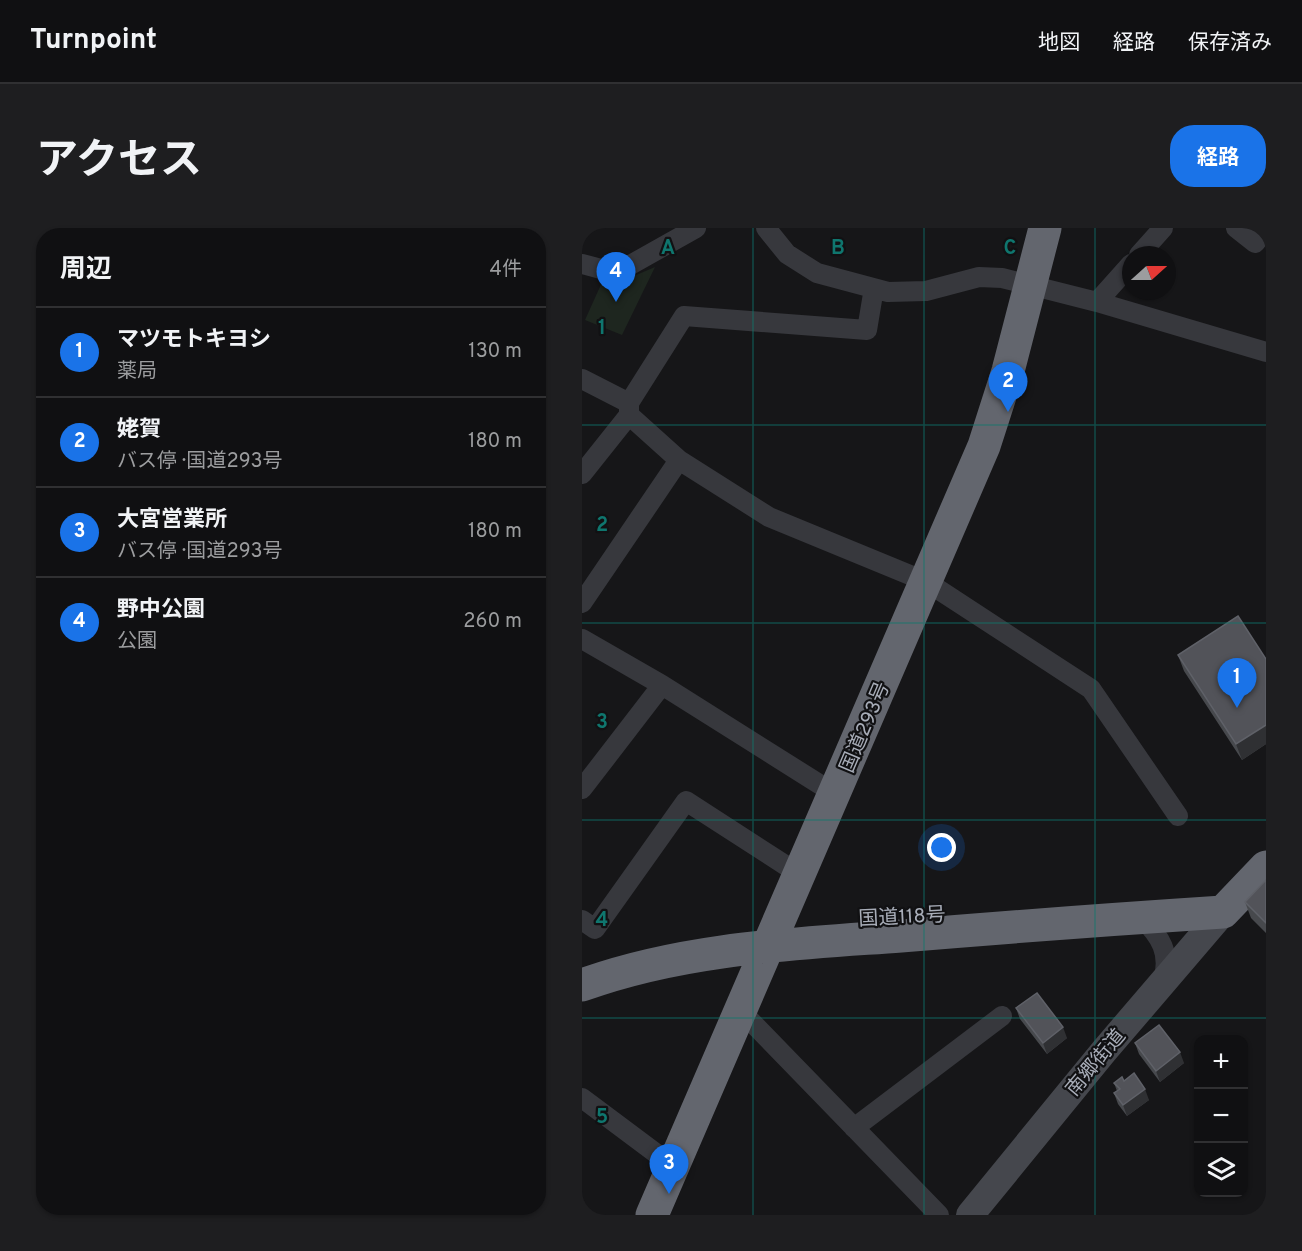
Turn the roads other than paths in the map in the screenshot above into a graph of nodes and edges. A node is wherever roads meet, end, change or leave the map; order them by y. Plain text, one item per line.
1 (696, 228) edge
2 (766, 228) edge
3 (1046, 228) edge
4 (1163, 228) edge
5 (1236, 228) edge
6 (1266, 229) edge
7 (1147, 246) edge
8 (582, 264) edge
9 (1122, 274) edge
10 (1031, 286) junction
11 (874, 288) junction
12 (1097, 303) junction
13 (1266, 352) edge
14 (582, 379) edge
15 (629, 409) junction
16 (679, 460) junction
17 (582, 474) edge
18 (589, 575) edge
19 (927, 582) junction
20 (582, 603) edge
21 (582, 639) edge
22 (662, 685) junction
23 (582, 789) edge
24 (835, 794) junction
25 (1178, 816) dead end
26 (1266, 867) edge
27 (799, 874) junction
28 (1223, 912) junction
29 (1141, 917) junction
30 (582, 920) edge
31 (773, 935) junction
32 (582, 964) edge
33 (1162, 984) junction
34 (582, 985) edge
35 (740, 1010) junction
36 (1002, 1016) dead end
37 (582, 1098) edge
38 (854, 1128) junction
39 (673, 1166) junction
40 (652, 1215) edge
41 (939, 1215) edge
42 (970, 1215) edge

1 - 8 street
2 - 11 street
3 - 10 highway, 国道293号
4 - 7 street
5 - 6 street
9 - 12 street
10 - 11 street
10 - 12 street
10 - 19 highway, 国道293号
11 - 15 street
12 - 13 street
14 - 15 street
15 - 16 street
15 - 17 street
16 - 18 street
16 - 19 street
18 - 20 street
19 - 24 highway, 国道293号
19 - 25 street
21 - 22 street
22 - 23 street
22 - 24 street
24 - 27 highway, 国道293号
26 - 28 highway
27 - 30 street
27 - 31 highway, 国道293号
28 - 29 highway, 国道118号
28 - 31 highway, 国道118号
28 - 33 street, 南郷街道
29 - 31 highway, 国道118号
29 - 33 street
31 - 32 highway, 国道118号
31 - 34 highway, 国道118号
31 - 35 highway, 国道293号
33 - 42 street, 南郷街道
35 - 38 street
35 - 39 highway, 国道293号
36 - 38 street
37 - 39 street
38 - 41 street
39 - 40 highway, 国道293号

